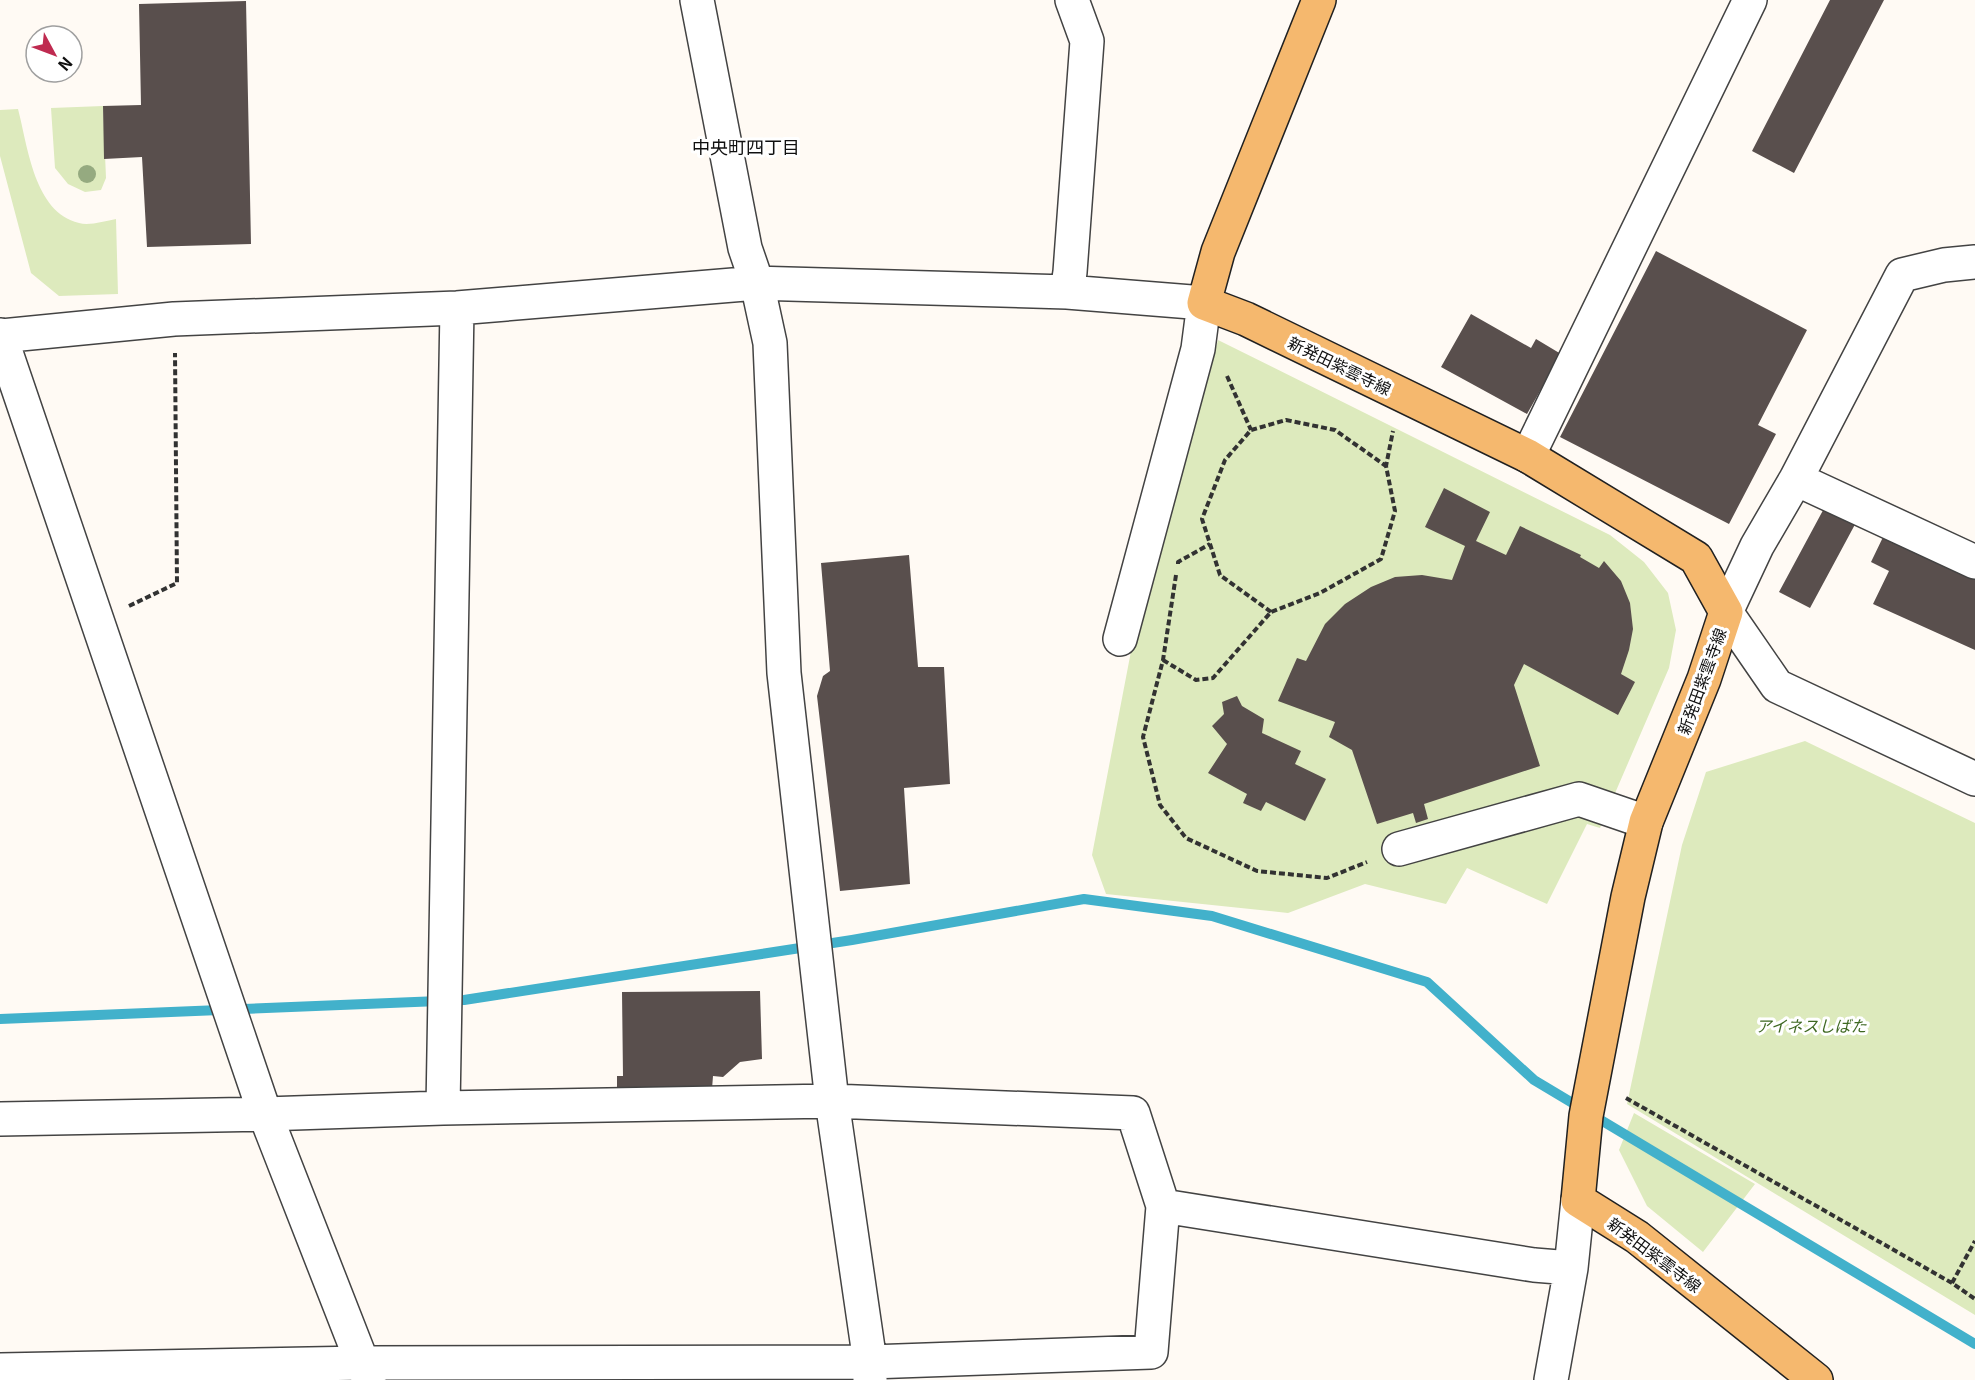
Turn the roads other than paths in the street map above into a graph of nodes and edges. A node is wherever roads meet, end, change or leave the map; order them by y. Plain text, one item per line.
1 (697, 0) edge
2 (1072, 0) edge
3 (1319, 0) edge
4 (1750, 0) edge
5 (1975, 262) edge
6 (757, 284) junction
7 (1067, 292) junction
8 (1204, 303) junction
9 (457, 308) junction
10 (0, 336) edge
11 (1528, 456) junction
12 (1796, 479) junction
13 (1975, 562) edge
14 (1726, 612) junction
15 (1120, 639) dead end
16 (1975, 779) edge
17 (1646, 822) junction
18 (1399, 849) road end
19 (832, 1101) junction
20 (443, 1108) junction
21 (265, 1114) junction
22 (0, 1119) edge
23 (1578, 1200) junction
24 (1163, 1206) junction
25 (1571, 1268) junction
26 (0, 1370) edge
27 (870, 1371) edge
28 (366, 1372) edge
29 (1551, 1380) edge
30 (1816, 1380) edge

1 - 6 street
2 - 7 street
3 - 8 main road
4 - 11 street
5 - 12 street
6 - 7 street
6 - 9 street
6 - 19 street
7 - 8 street
8 - 11 main road, 新発田紫雲寺線
8 - 15 street
9 - 10 street
9 - 20 street
10 - 21 street
11 - 14 main road, 新発田紫雲寺線
12 - 13 street
12 - 14 street
14 - 16 street
14 - 17 main road, 新発田紫雲寺線
17 - 18 street
17 - 23 main road, 新発田紫雲寺線
19 - 20 street
19 - 24 street
19 - 27 street
20 - 21 street
21 - 22 street
21 - 28 street
23 - 25 street
23 - 30 main road, 新発田紫雲寺線
24 - 25 street
24 - 27 street
25 - 29 street
26 - 28 street
27 - 28 street

